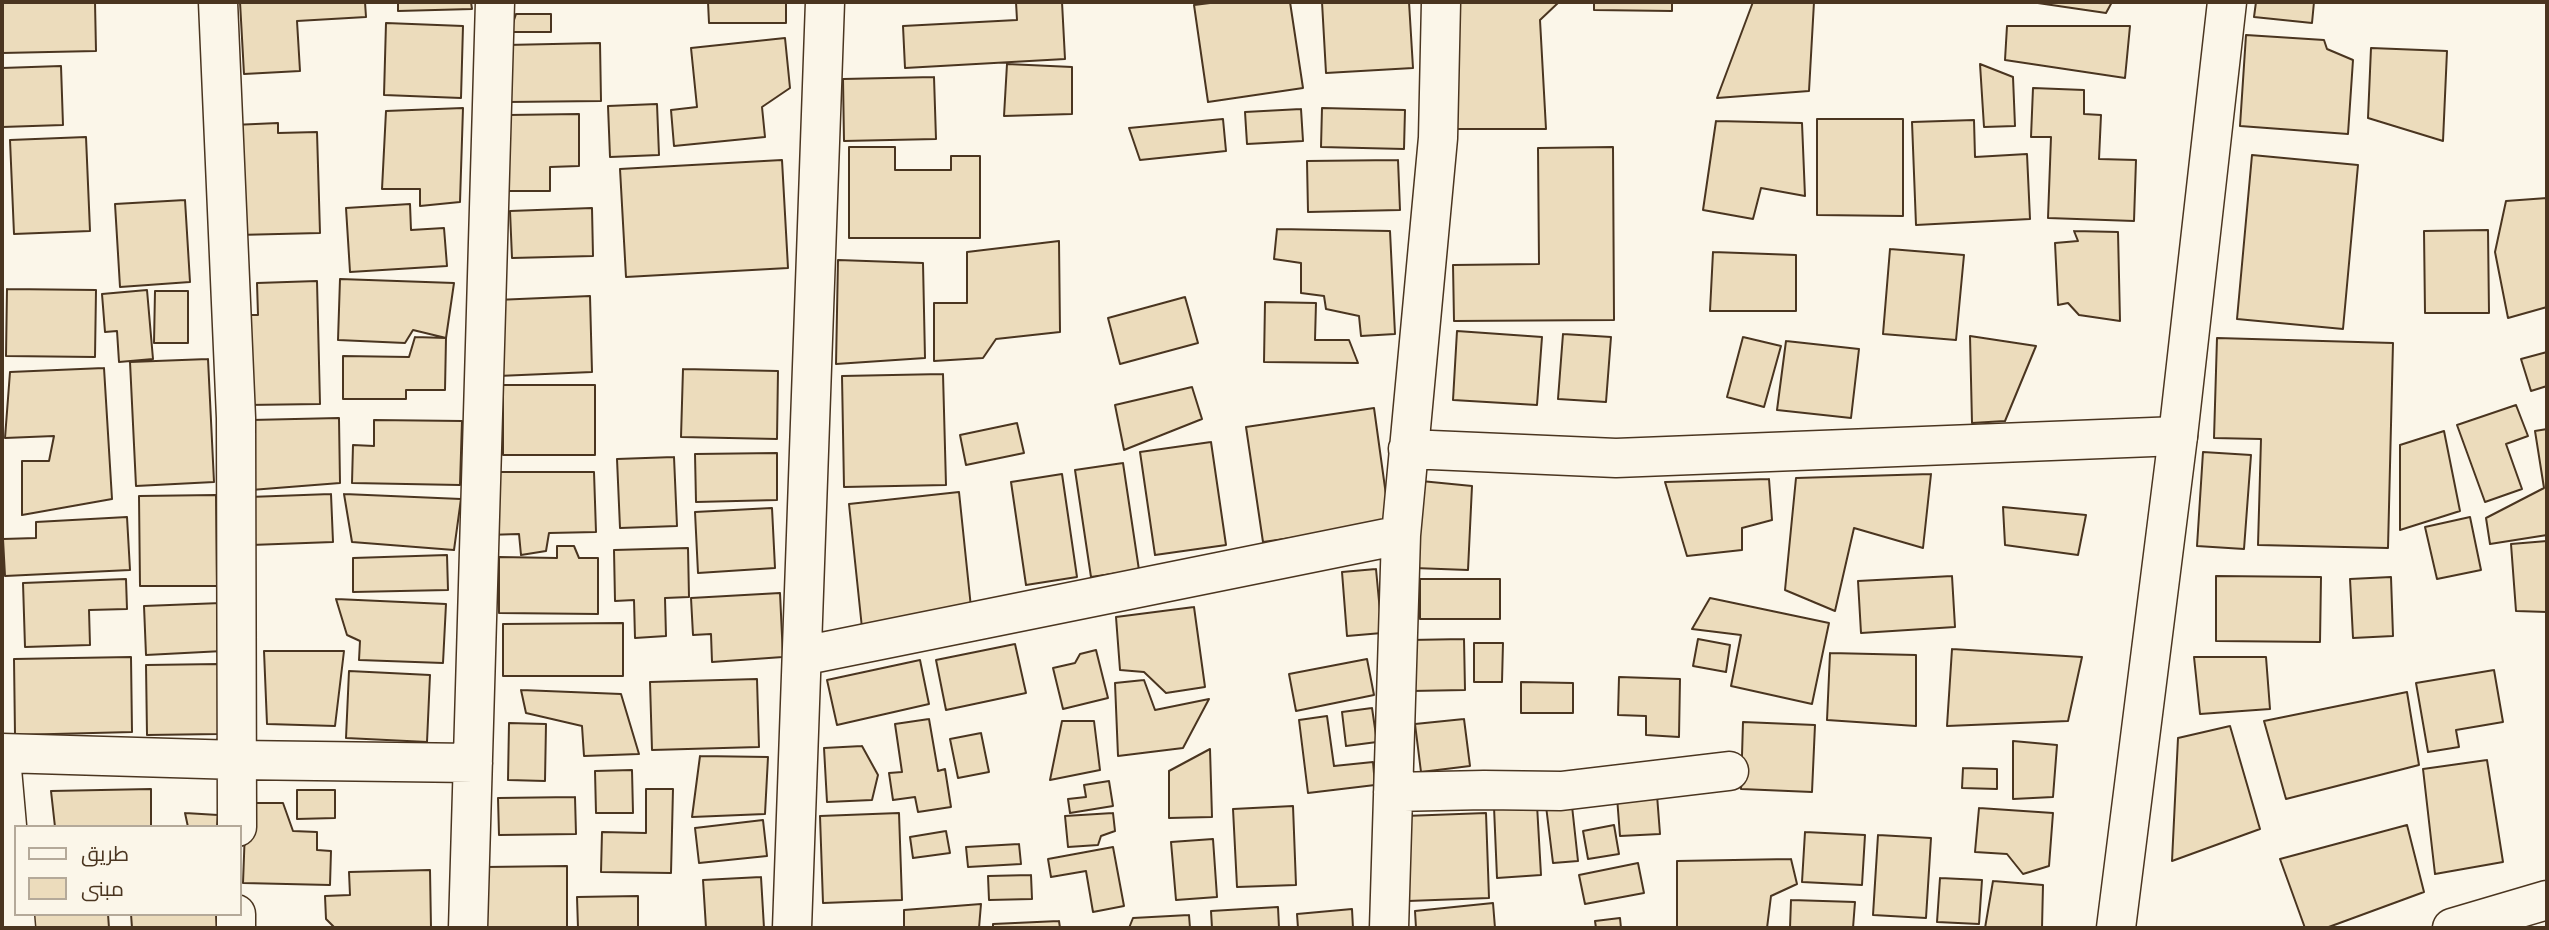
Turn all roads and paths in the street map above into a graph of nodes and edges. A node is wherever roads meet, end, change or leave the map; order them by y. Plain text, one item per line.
1 (218, 2) edge
2 (495, 2) edge
3 (825, 2) edge
4 (1441, 2) edge
5 (2227, 2) edge
6 (2178, 436) junction
7 (1408, 449) junction
8 (1401, 535) junction
9 (802, 656) junction
10 (2, 753) edge
11 (238, 760) junction
12 (473, 763) junction
13 (2, 769) edge
14 (1729, 771) dead end
15 (1393, 792) junction
16 (237, 825) edge
17 (2547, 900) edge
18 (14, 905) edge
19 (468, 928) edge
20 (792, 928) edge
21 (1389, 928) edge
22 (2116, 928) edge
23 (2452, 928) edge

1 - 11 street
2 - 12 street
3 - 9 street
4 - 7 street
5 - 6 street
6 - 7 street
6 - 22 street
7 - 8 street
8 - 9 street
8 - 15 street
9 - 20 street
10 - 11 street
11 - 12 street
11 - 16 street
12 - 19 street
13 - 18 street
14 - 15 street
15 - 21 street
17 - 23 street

